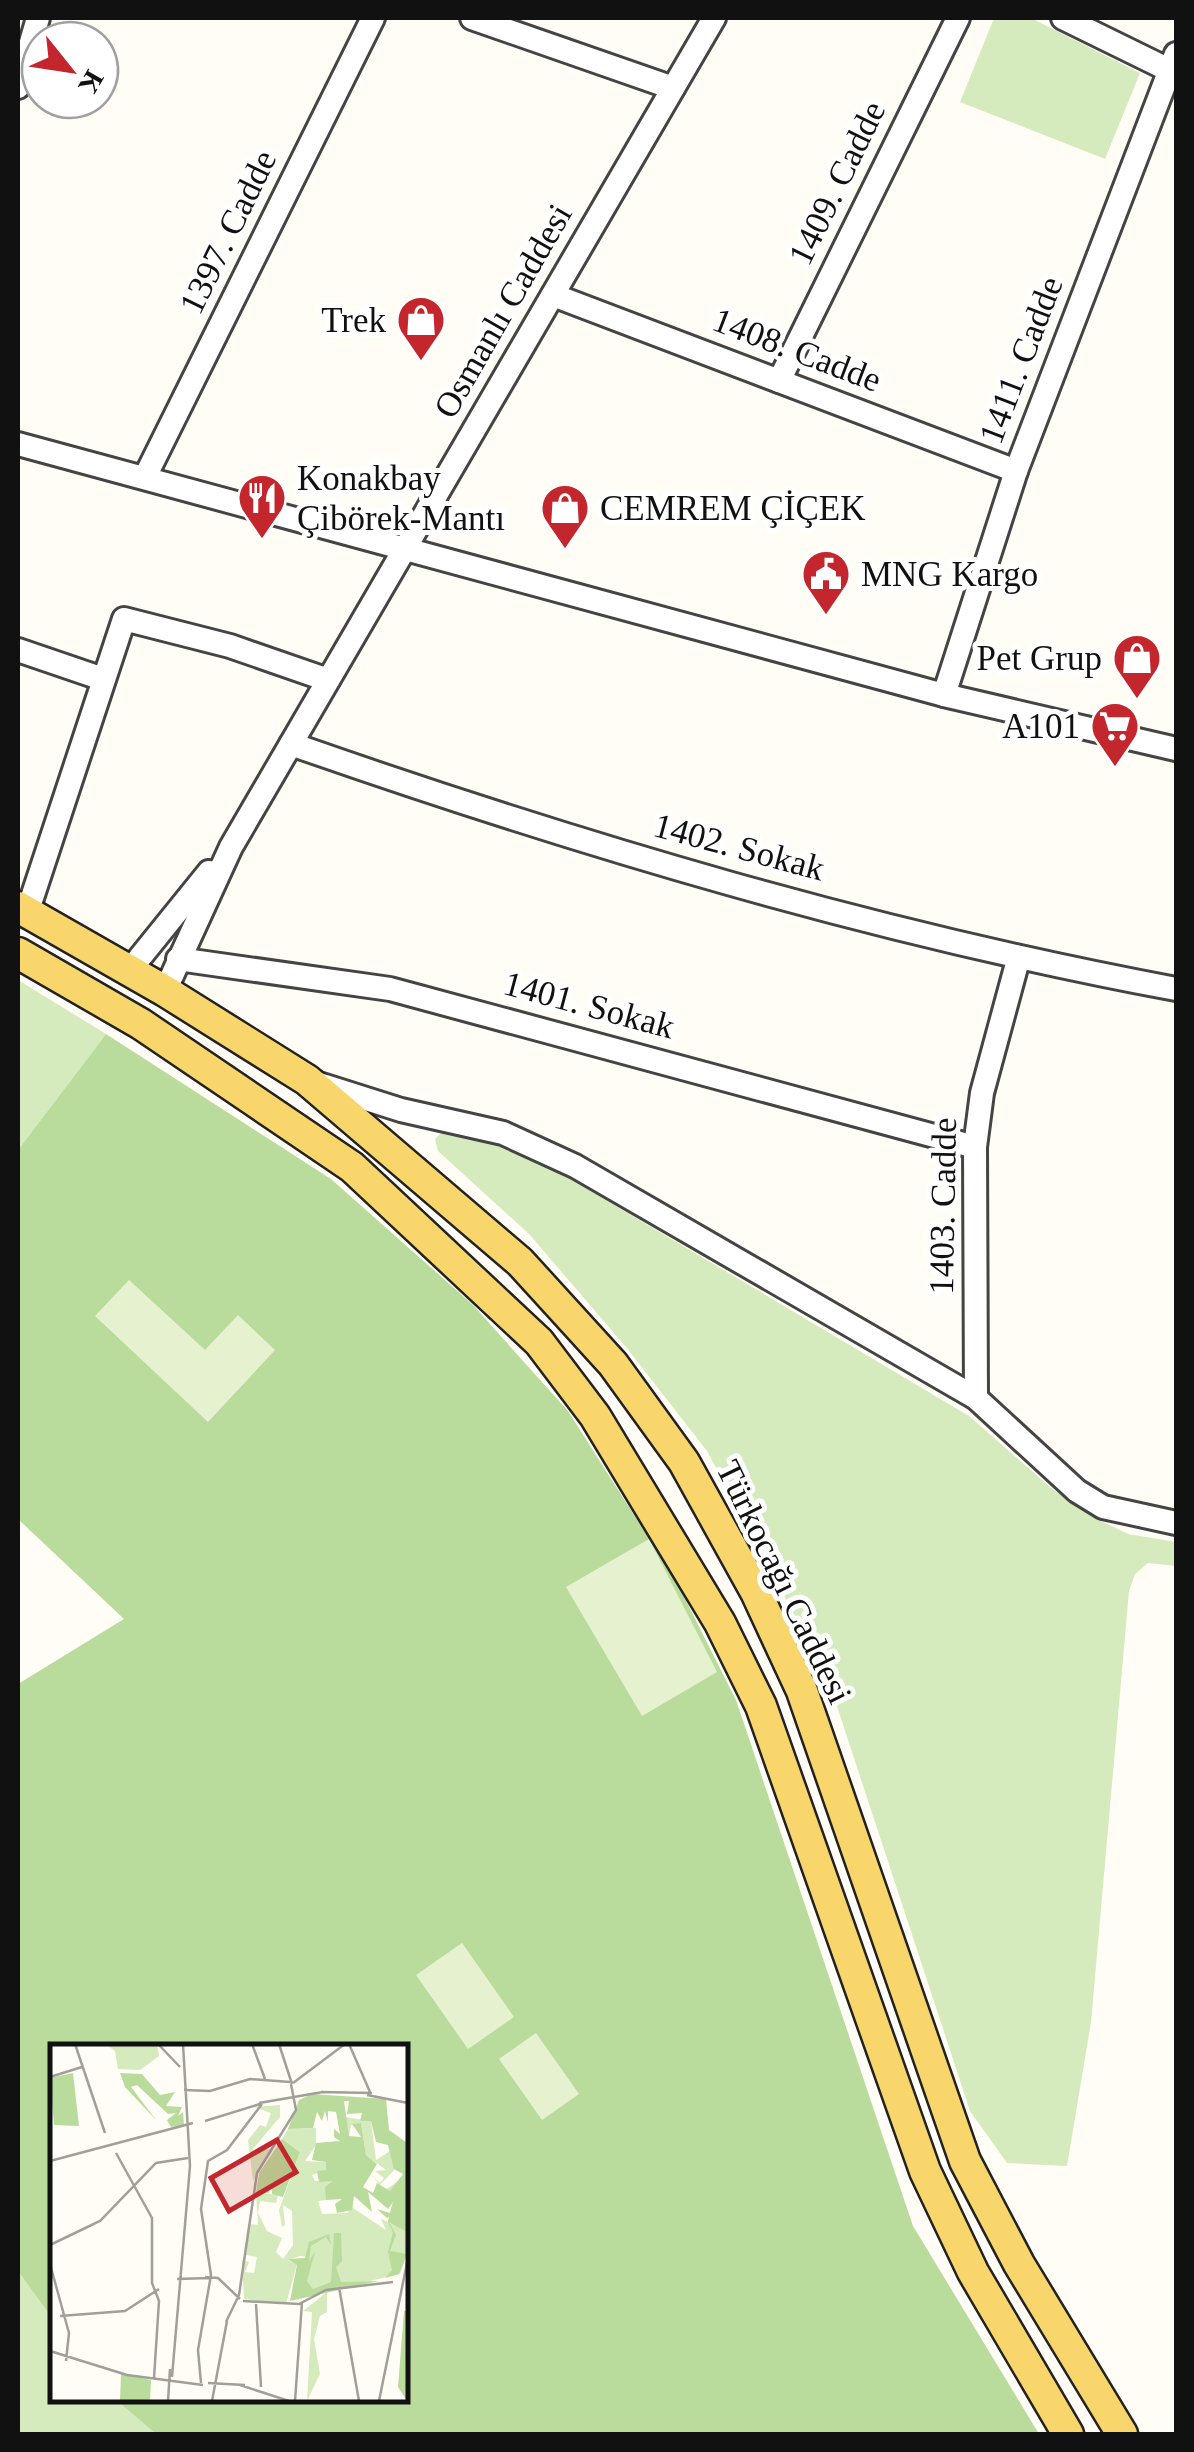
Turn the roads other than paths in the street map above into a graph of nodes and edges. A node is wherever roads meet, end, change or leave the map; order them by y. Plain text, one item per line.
1 (373, 18) edge
2 (472, 18) edge
3 (714, 18) edge
4 (958, 18) edge
5 (1063, 18) edge
6 (1172, 62) edge
7 (673, 88) junction
8 (552, 294) junction
9 (778, 380) junction
10 (18, 444) edge
11 (1016, 471) junction
12 (145, 477) junction
13 (406, 546) junction
14 (18, 650) edge
15 (103, 679) junction
16 (328, 680) junction
17 (944, 696) junction
18 (291, 744) junction
19 (1176, 748) edge
20 (230, 846) junction
21 (22, 910) edge
22 (18, 952) edge
23 (178, 959) junction
24 (1018, 960) junction
25 (128, 970) junction
26 (1176, 989) edge
27 (165, 991) junction
28 (106, 1004) junction
29 (141, 1024) junction
30 (308, 1080) junction
31 (975, 1147) junction
32 (976, 1398) junction
33 (1176, 1524) edge
34 (965, 2161) junction
35 (925, 2171) junction
36 (1068, 2434) edge
37 (1122, 2434) edge

1 - 12 street, 1397. Cadde
2 - 7 street
3 - 7 street, Osmanlı Caddesi
4 - 9 street, 1409. Cadde
5 - 6 street
6 - 11 street, 1411. Cadde
7 - 8 street, Osmanlı Caddesi
8 - 9 street, 1408. Cadde
8 - 13 street, Osmanlı Caddesi
9 - 11 street, 1408. Cadde
10 - 12 street
11 - 17 street, 1411. Cadde
12 - 13 street
13 - 16 street, Osmanlı Caddesi
13 - 17 street
14 - 15 street
15 - 16 street
15 - 21 street
16 - 18 street, Osmanlı Caddesi
17 - 19 street
18 - 20 street, Osmanlı Caddesi
18 - 24 street, 1402. Sokak
20 - 23 street, Osmanlı Caddesi
20 - 25 street, Osmanlı Caddesi
21 - 25 main road
22 - 28 main road
23 - 27 street, Osmanlı Caddesi
23 - 31 street, 1401. Sokak
24 - 26 street, 1402. Sokak
24 - 31 street, 1403. Cadde
25 - 27 main road, Türkocağı Caddesi
25 - 28 main road
27 - 29 main road
27 - 30 main road, Türkocağı Caddesi
28 - 29 main road
29 - 35 main road
30 - 32 street
30 - 34 main road, Türkocağı Caddesi
31 - 32 street, 1403. Cadde
32 - 33 street
34 - 35 main road
34 - 37 main road, Türkocağı Caddesi
35 - 36 main road

